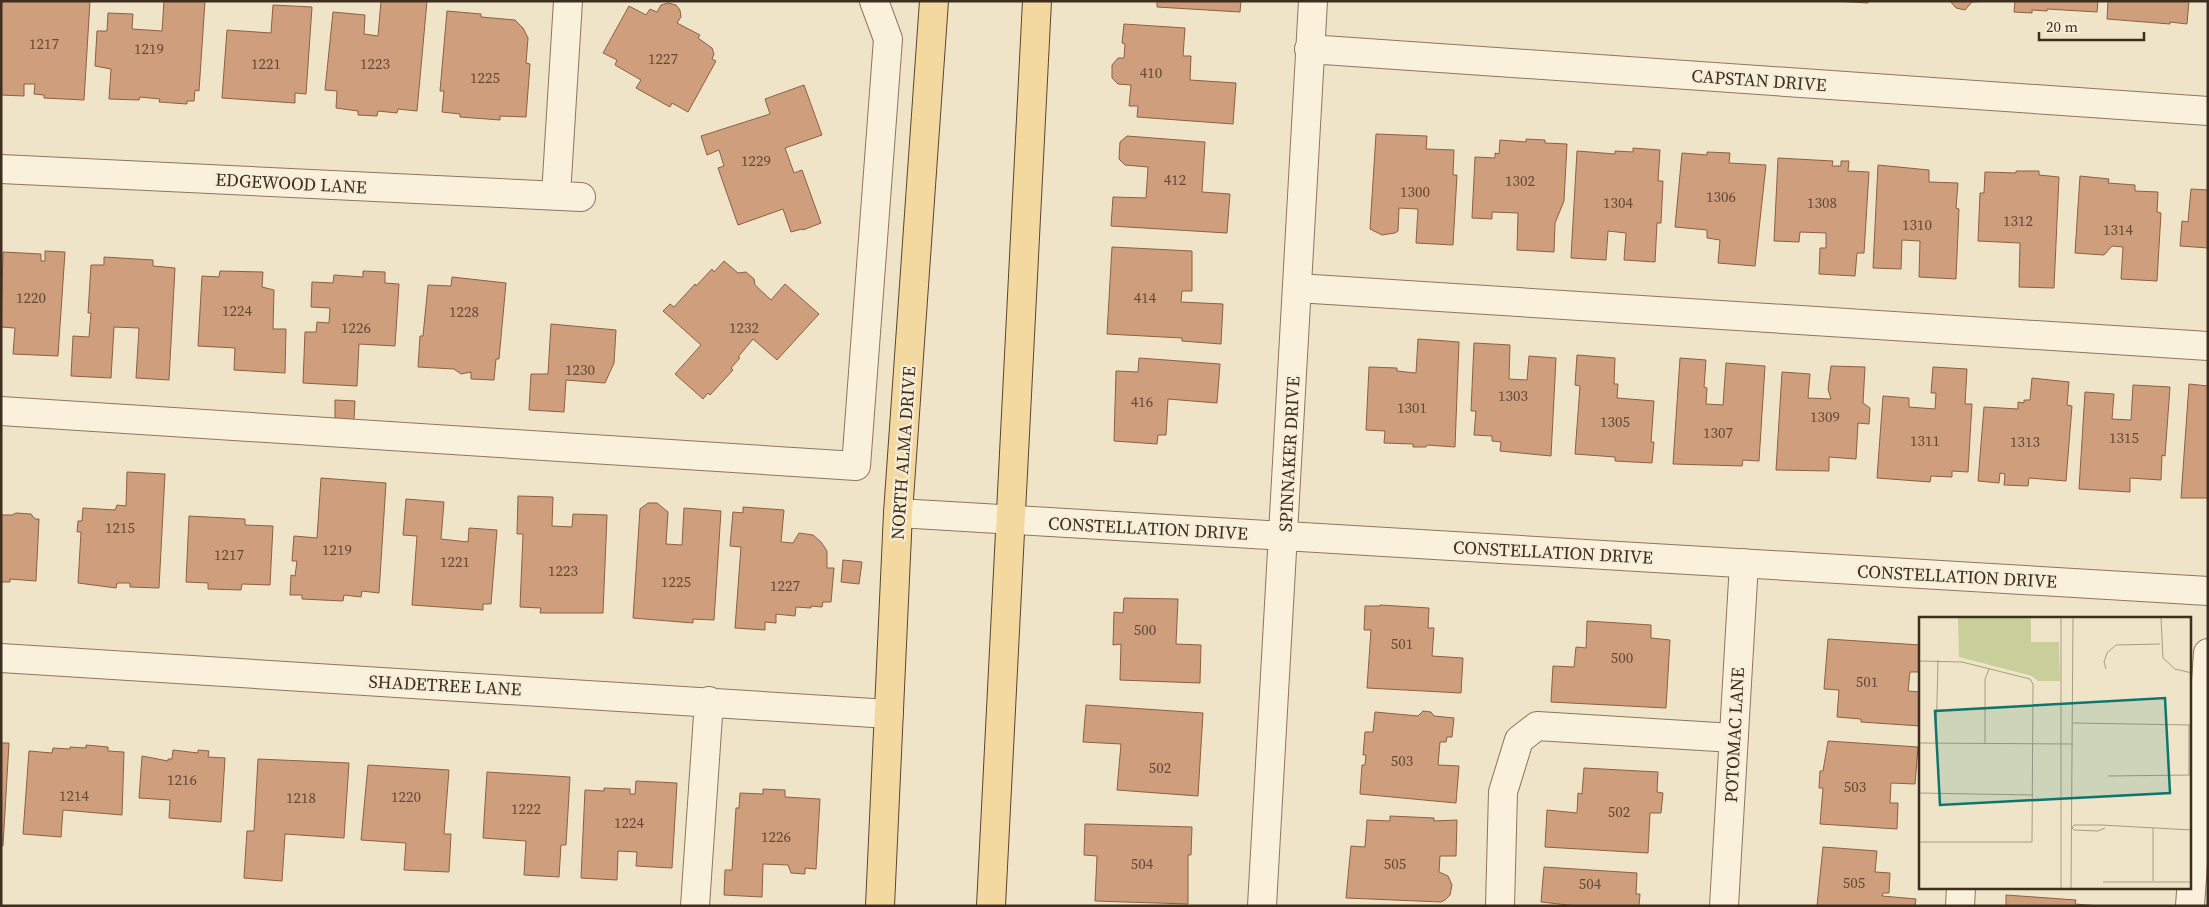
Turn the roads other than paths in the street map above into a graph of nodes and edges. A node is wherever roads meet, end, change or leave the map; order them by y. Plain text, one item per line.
1 (568, 1) edge
2 (874, 1) edge
3 (934, 1) edge
4 (1037, 1) edge
5 (1313, 1) edge
6 (1309, 49) junction
7 (2208, 111) edge
8 (1, 169) edge
9 (1297, 288) junction
10 (2208, 346) edge
11 (1, 412) edge
12 (898, 512) junction
13 (1010, 519) junction
14 (1284, 536) junction
15 (1744, 563) junction
16 (2208, 591) edge
17 (2208, 653) edge
18 (1, 658) edge
19 (709, 701) junction
20 (889, 714) junction
21 (1734, 738) junction
22 (2199, 769) edge
23 (2192, 876) edge
24 (1961, 890) edge
25 (2191, 890) edge
26 (695, 906) edge
27 (880, 906) edge
28 (992, 906) edge
29 (1262, 906) edge
30 (1500, 906) edge
31 (1724, 906) edge
32 (1960, 906) edge
33 (2190, 906) edge

1 - 8 street, EDGEWOOD LANE
2 - 11 street
3 - 12 main road, NORTH ALMA DRIVE
4 - 13 main road
5 - 6 street, SPINNAKER DRIVE
6 - 7 street, CAPSTAN DRIVE
6 - 9 street, SPINNAKER DRIVE
9 - 10 street
9 - 14 street, SPINNAKER DRIVE
12 - 13 street, CONSTELLATION DRIVE
12 - 20 main road, NORTH ALMA DRIVE
13 - 14 street, CONSTELLATION DRIVE
13 - 28 main road
14 - 15 street, CONSTELLATION DRIVE
14 - 29 street, SPINNAKER DRIVE
15 - 16 street, CONSTELLATION DRIVE
15 - 21 street, POTOMAC LANE
17 - 22 street
18 - 19 street, SHADETREE LANE
19 - 20 street, SHADETREE LANE
19 - 26 street
20 - 27 main road, NORTH ALMA DRIVE
21 - 30 street
21 - 31 street, POTOMAC LANE
22 - 23 street
24 - 32 street
25 - 33 street

